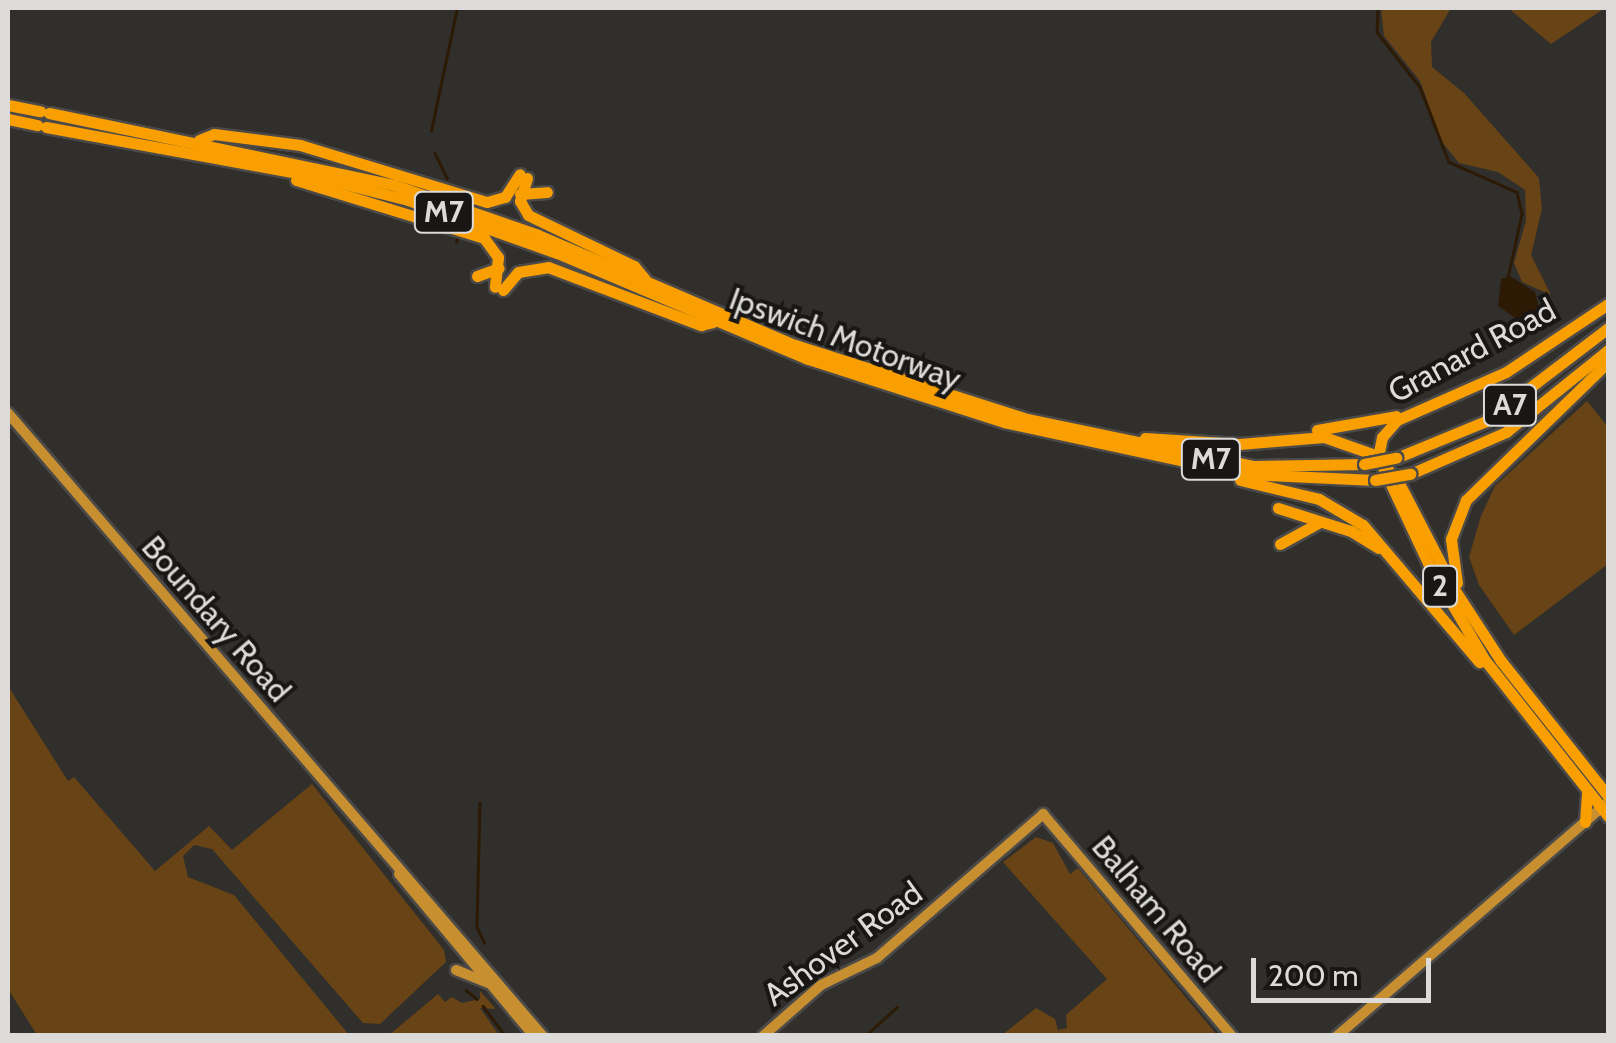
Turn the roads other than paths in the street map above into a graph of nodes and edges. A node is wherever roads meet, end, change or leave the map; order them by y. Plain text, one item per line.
1 (8, 104) edge
2 (8, 118) edge
3 (43, 119) junction
4 (197, 140) junction
5 (265, 166) junction
6 (547, 192) dead end
7 (513, 194) junction
8 (499, 268) junction
9 (477, 276) dead end
10 (648, 282) junction
11 (1608, 304) edge
12 (715, 322) junction
13 (1608, 328) edge
14 (1608, 350) edge
15 (1608, 362) edge
16 (8, 413) edge
17 (1403, 416) junction
18 (1369, 425) junction
19 (1061, 428) junction
20 (1239, 444) junction
21 (1128, 452) junction
22 (1396, 458) joint
23 (1378, 459) junction
24 (1410, 474) joint
25 (1278, 508) dead end
26 (1328, 524) junction
27 (1280, 544) dead end
28 (1476, 623) junction
29 (1462, 640) junction
30 (1517, 707) junction
31 (1590, 774) junction
32 (1608, 780) edge
33 (1587, 791) junction
34 (1607, 805) edge
35 (1043, 814) joint
36 (1585, 822) junction
37 (1030, 826) junction
38 (1057, 831) junction
39 (388, 856) junction
40 (458, 946) junction
41 (489, 983) junction
42 (534, 1036) edge
43 (543, 1036) edge
44 (762, 1036) edge
45 (1232, 1036) edge
46 (1337, 1036) edge

1 - 3 highway, Ipswich Motorway / M7
2 - 3 highway, Ipswich Motorway / M7
3 - 4 highway, Ipswich Motorway / M7
3 - 5 highway, Ipswich Motorway / M7
4 - 7 highway
4 - 10 highway, Ipswich Motorway / M7
5 - 8 highway
5 - 12 highway, Ipswich Motorway / M7
6 - 7 highway
7 - 7 highway
7 - 10 highway
8 - 9 highway
8 - 12 highway
10 - 19 highway, Ipswich Motorway / M7
11 - 17 highway, Granard Road
12 - 21 highway, Ipswich Motorway / M7
13 - 22 highway, Ipswich Motorway / A7
14 - 24 highway, Ipswich Motorway / A7
15 - 28 highway
16 - 39 main road, Boundary Road
17 - 18 highway
17 - 23 highway, Granard Road
18 - 20 highway
18 - 23 highway
19 - 20 highway
19 - 22 highway, Ipswich Motorway / M7, bridge
20 - 23 highway
21 - 24 highway, Ipswich Motorway / M7, bridge
21 - 29 highway
23 - 28 highway, 2
23 - 30 highway, 2
25 - 26 highway
26 - 27 highway
26 - 29 highway
28 - 31 highway, 2
29 - 30 highway
30 - 33 highway, 2
31 - 32 highway
31 - 34 highway, 2
33 - 34 highway, 2
33 - 36 highway
34 - 36 main road
35 - 37 main road, Ashover Road
35 - 38 main road, Balham Road
36 - 46 main road
37 - 38 main road
37 - 44 main road, Ashover Road
38 - 45 main road, Balham Road
39 - 40 main road, Boundary Road
39 - 43 main road, Boundary Road
40 - 41 main road, Boundary Road
40 - 41 main road
41 - 42 main road, Boundary Road

